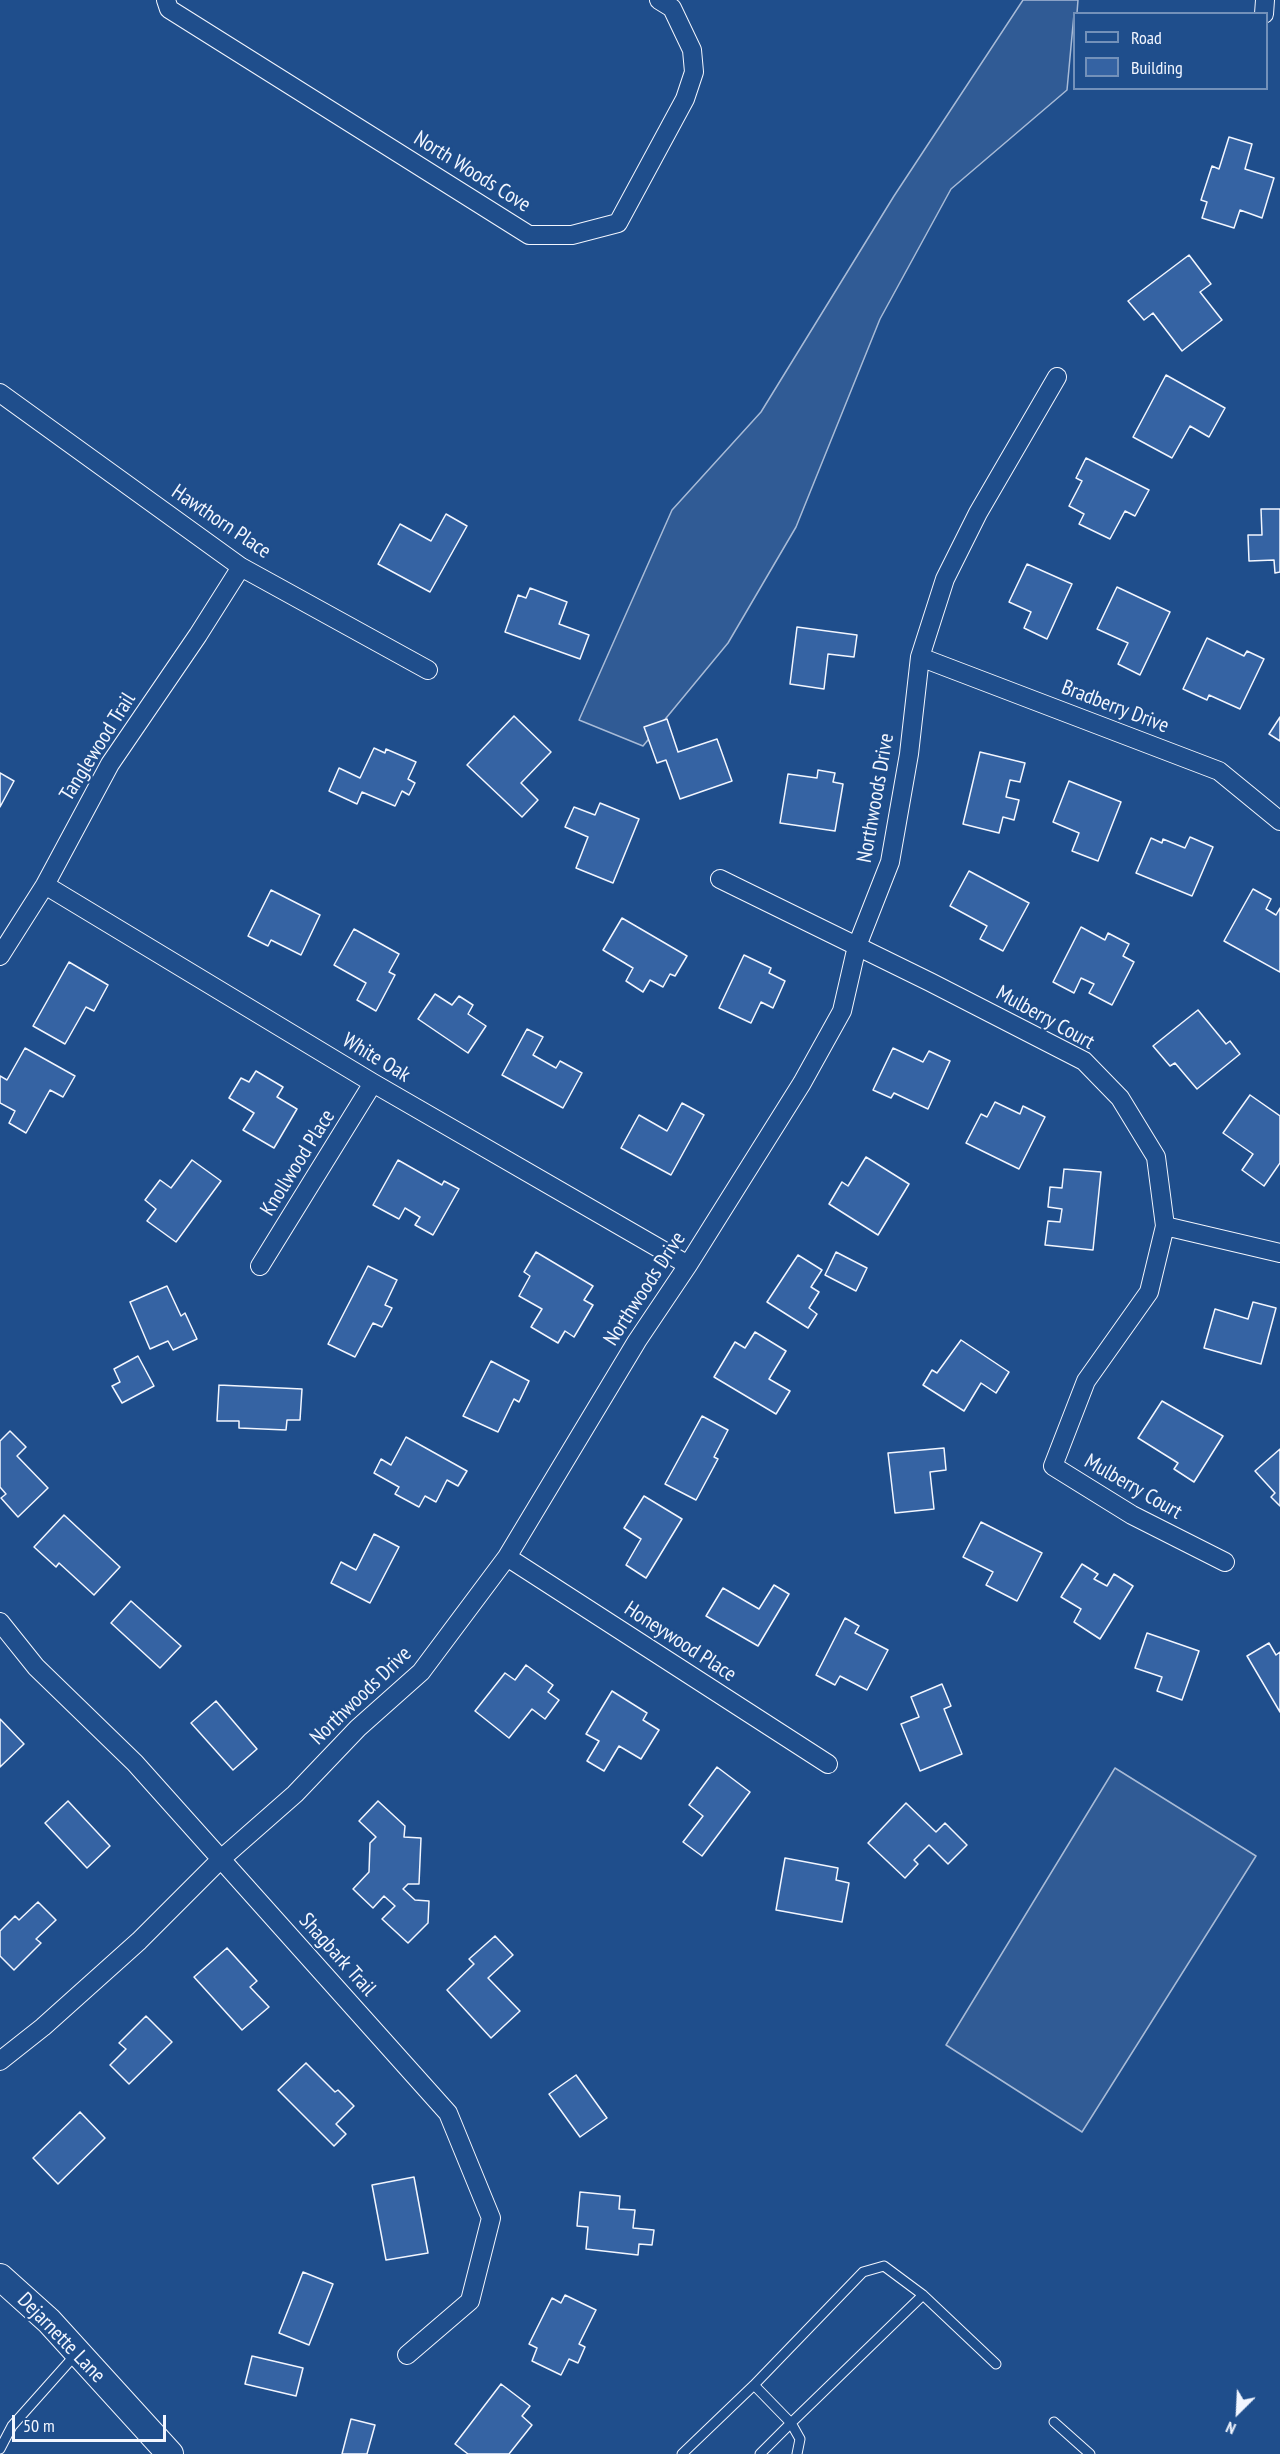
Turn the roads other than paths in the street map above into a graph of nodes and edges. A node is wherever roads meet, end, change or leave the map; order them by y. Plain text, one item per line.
1 (166, 0) edge
2 (659, 0) edge
3 (1057, 377) dead end
4 (0, 393) edge
5 (242, 567) junction
6 (920, 657) junction
7 (428, 670) dead end
8 (1280, 821) edge
9 (720, 879) dead end
10 (45, 885) junction
11 (857, 946) junction
12 (0, 956) edge
13 (373, 1083) junction
14 (1165, 1226) junction
15 (1280, 1253) edge
16 (688, 1265) junction
17 (260, 1266) dead end
18 (507, 1557) junction
19 (1225, 1562) dead end
20 (0, 1622) edge
21 (828, 1764) dead end
22 (221, 1859) junction
23 (0, 2061) edge
24 (0, 2277) edge
25 (922, 2295) junction
26 (77, 2353) junction
27 (407, 2355) dead end
28 (996, 2364) dead end
29 (754, 2385) junction
30 (791, 2422) junction
31 (1054, 2422) dead end
32 (0, 2449) edge
33 (170, 2454) edge
34 (682, 2454) edge
35 (760, 2454) edge
36 (797, 2454) edge
37 (1090, 2454) edge

1 - 2 street, North Woods Cove
3 - 6 street, Northwoods Drive
4 - 5 street, Hawthorn Place
5 - 7 street, Hawthorn Place
5 - 10 street, Tanglewood Trail
6 - 8 street, Bradberry Drive
6 - 11 street, Northwoods Drive
9 - 11 street, Mulberry Court
10 - 12 street, Tanglewood Trail
10 - 13 street, White Oak
11 - 14 street, Mulberry Court
11 - 16 street, Northwoods Drive
13 - 16 street, White Oak
13 - 17 street, Knollwood Place
14 - 15 street
14 - 19 street, Mulberry Court
16 - 18 street, Northwoods Drive
18 - 21 street, Honeywood Place
18 - 22 street, Northwoods Drive
20 - 22 street, Shagbark Trail
22 - 23 street, Northwoods Drive
22 - 27 street, Shagbark Trail
24 - 26 main road, Dejarnette Lane
25 - 28 lane
25 - 29 lane
25 - 30 lane
26 - 32 lane
26 - 33 main road, Dejarnette Lane
29 - 30 lane
29 - 34 lane
30 - 35 lane
30 - 36 lane
31 - 37 lane

